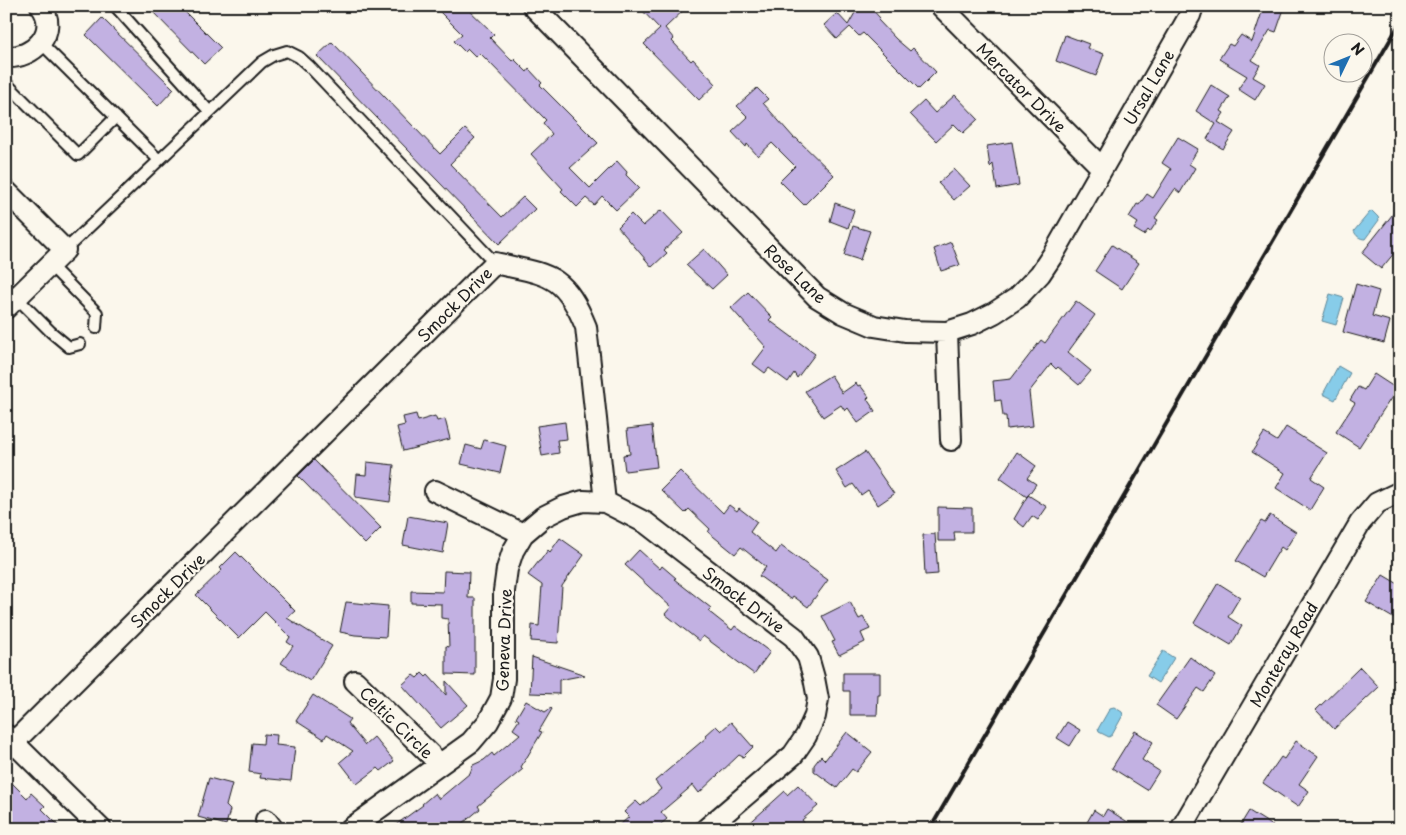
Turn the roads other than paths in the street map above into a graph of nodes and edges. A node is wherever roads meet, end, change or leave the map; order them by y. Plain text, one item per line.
1 (40, 6) edge
2 (116, 6) edge
3 (533, 6) edge
4 (941, 6) edge
5 (1192, 6) edge
6 (41, 43) junction
7 (6, 57) edge
8 (6, 83) edge
9 (209, 111) junction
10 (116, 117) junction
11 (158, 159) junction
12 (1102, 168) junction
13 (6, 192) edge
14 (65, 250) junction
15 (495, 263) junction
16 (50, 264) junction
17 (10, 298) edge
18 (96, 328) dead end
19 (947, 332) junction
20 (80, 344) dead end
21 (951, 440) dead end
22 (435, 491) dead end
23 (1400, 492) edge
24 (605, 502) junction
25 (523, 534) junction
26 (355, 681) dead end
27 (9, 742) edge
28 (440, 764) junction
29 (101, 829) edge
30 (350, 829) edge
31 (706, 829) edge
32 (1181, 829) edge

1 - 6 street
2 - 9 lane
3 - 19 street, Rose Lane
4 - 12 street, Mercator Drive
5 - 12 street, Ursal Lane
6 - 7 street
6 - 10 lane
8 - 10 lane
9 - 11 lane
9 - 15 lane
10 - 11 lane
11 - 14 lane
12 - 19 street, Rose Lane
13 - 14 street
14 - 16 street
15 - 24 street, Smock Drive
15 - 27 street, Smock Drive
16 - 17 street
16 - 18 lane
17 - 20 lane
19 - 21 street
22 - 25 street
23 - 32 street, Monteray Road
24 - 25 street, Geneva Drive
24 - 31 street, Smock Drive
25 - 28 street, Geneva Drive
26 - 28 street, Celtic Circle
27 - 29 street, Smock Drive
28 - 30 street, Geneva Drive

